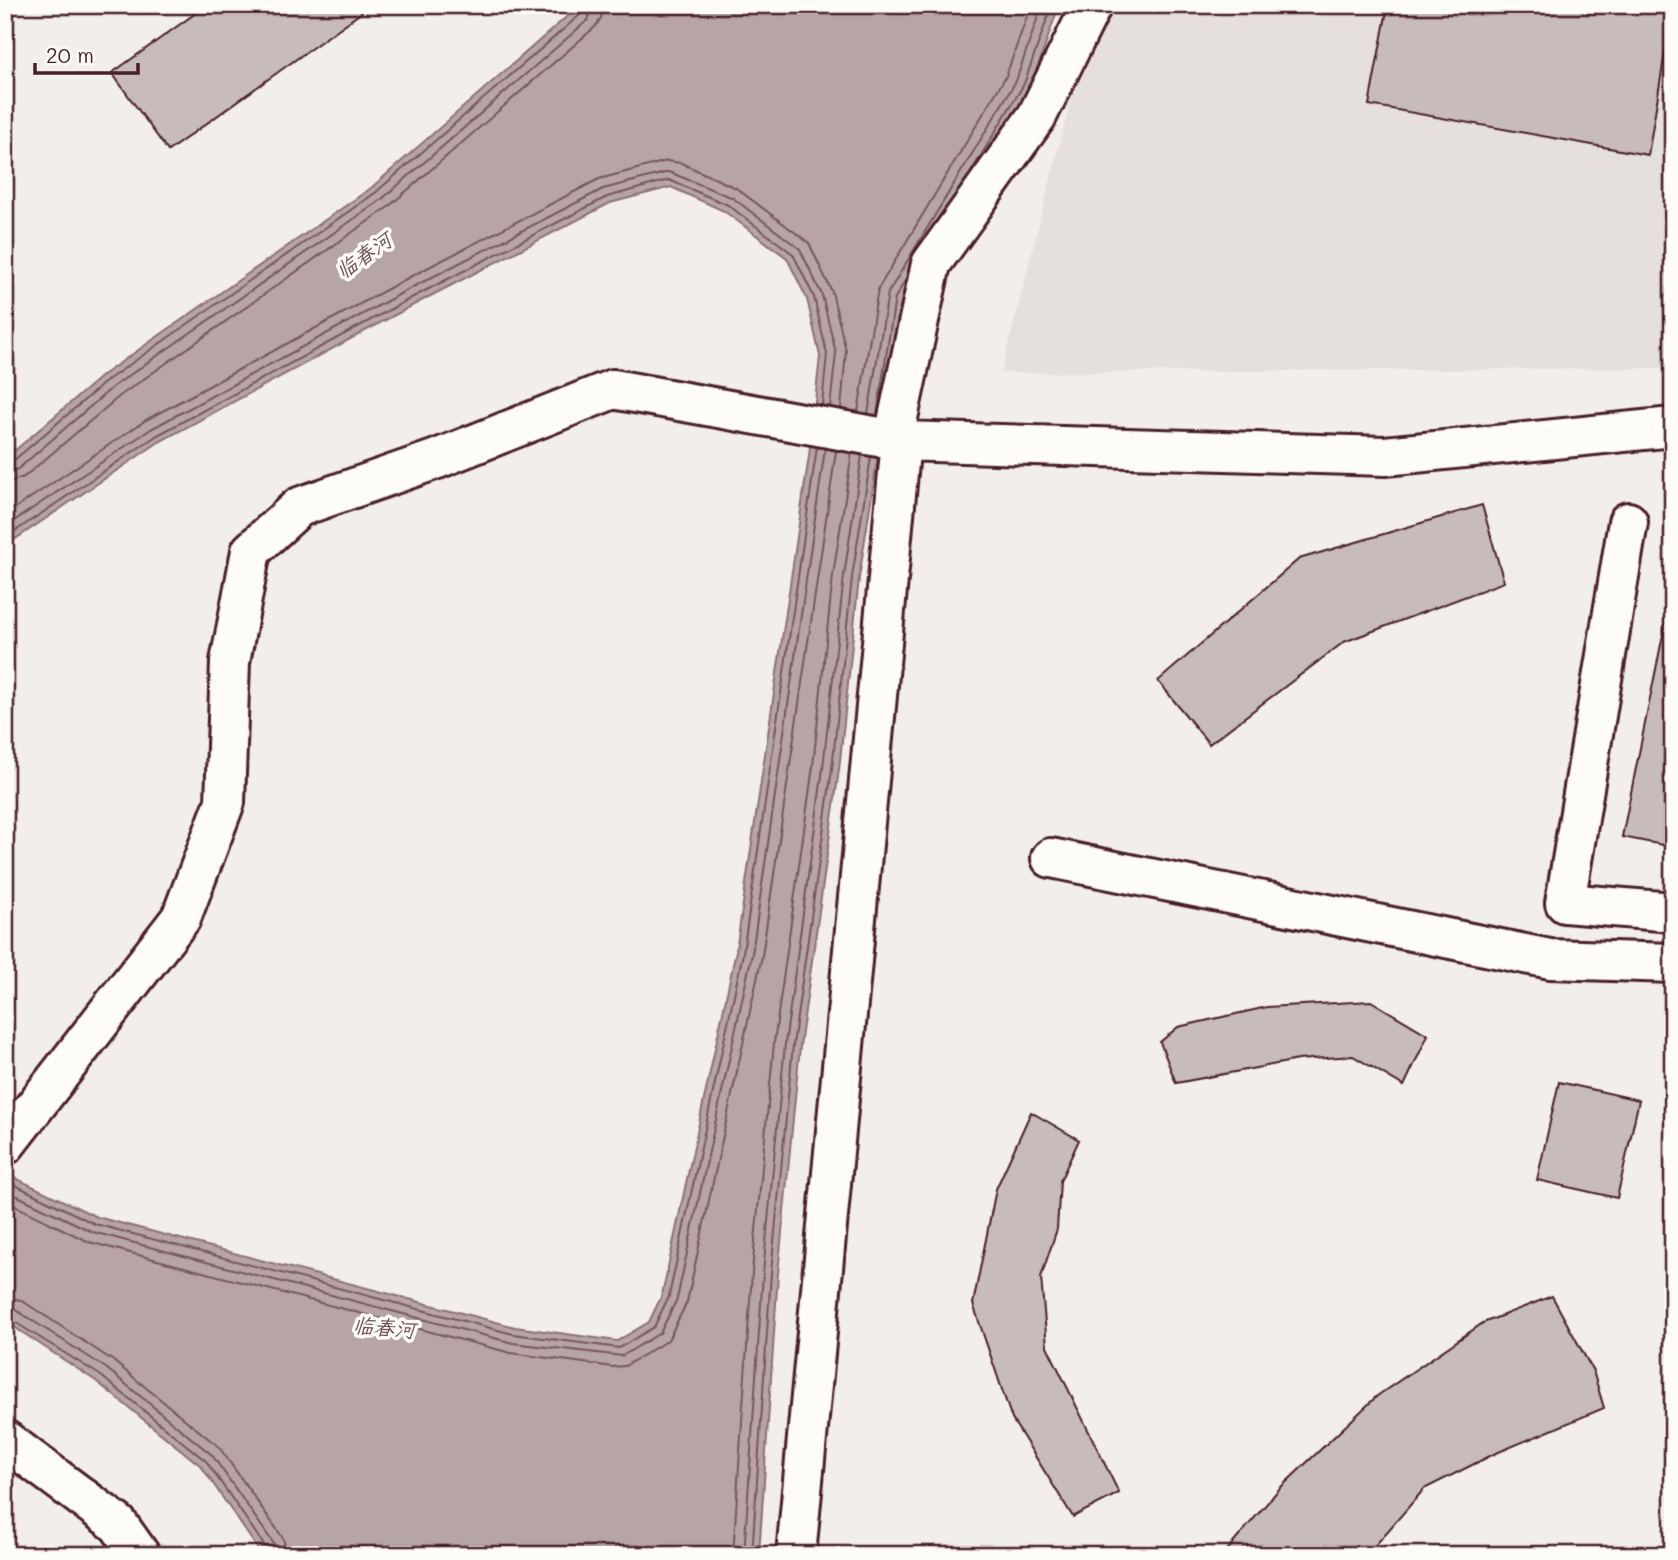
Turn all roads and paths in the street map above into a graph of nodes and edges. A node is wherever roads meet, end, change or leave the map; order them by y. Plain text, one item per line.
1 (1092, 5) edge
2 (1673, 427) edge
3 (897, 441) junction
4 (1628, 522) dead end
5 (1051, 858) dead end
6 (1564, 903) junction
7 (1673, 912) edge
8 (1550, 959) junction
9 (1673, 963) edge
10 (12, 1137) edge
11 (5, 1440) edge
12 (140, 1555) edge
13 (796, 1555) edge

1 - 3 street
2 - 3 street
3 - 10 street
3 - 13 street
4 - 6 street
5 - 8 street
6 - 7 street
6 - 8 street
8 - 9 street
11 - 12 street

